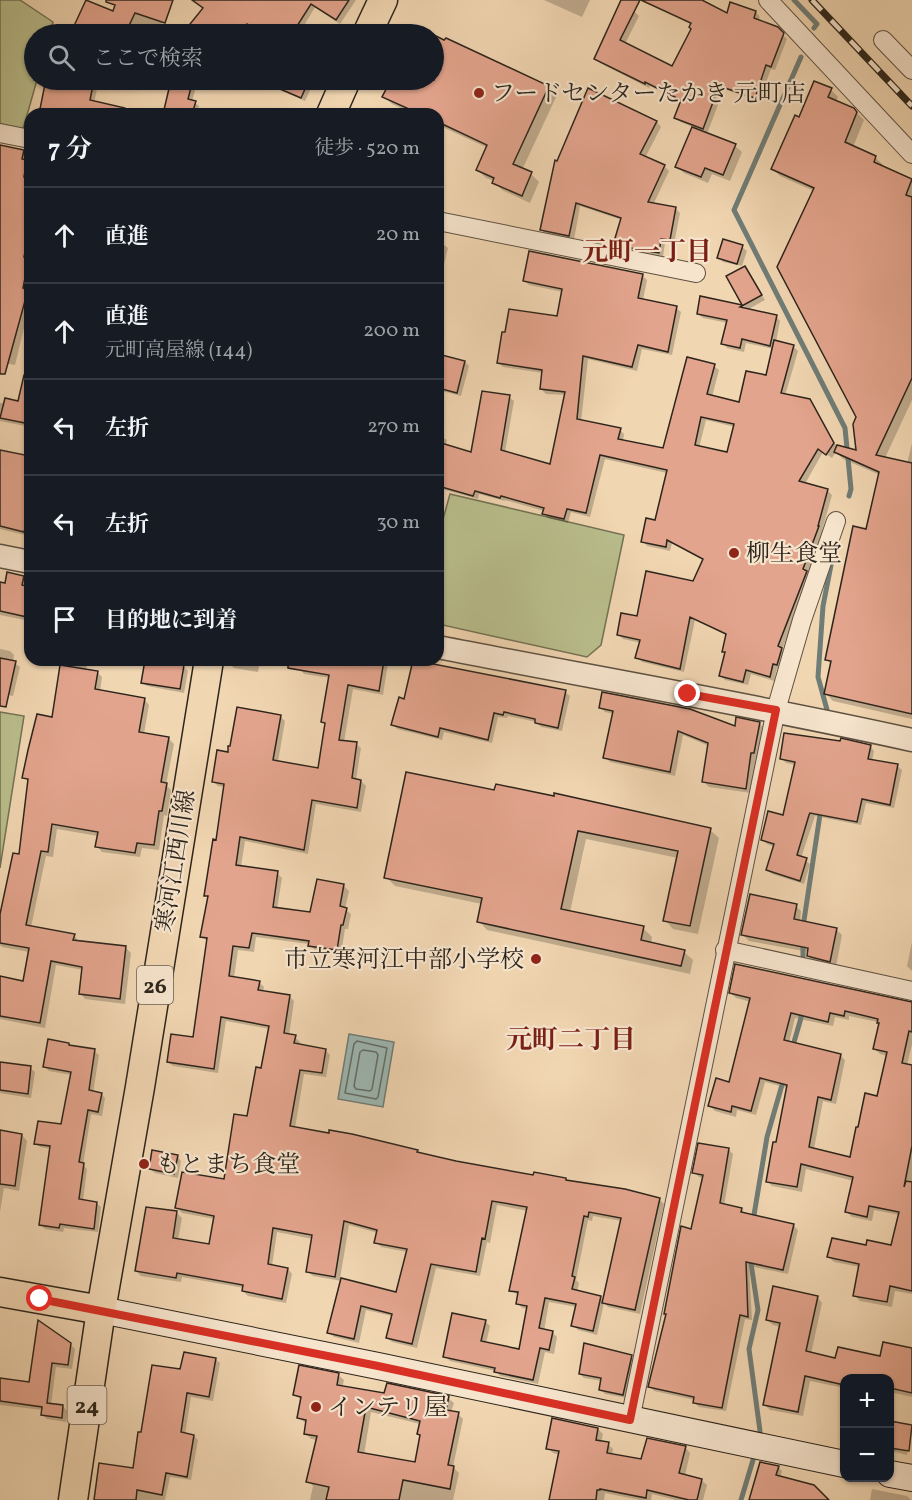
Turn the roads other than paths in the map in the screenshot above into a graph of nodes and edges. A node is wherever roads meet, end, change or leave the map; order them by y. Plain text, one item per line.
1 (383, 0) edge
2 (768, 0) edge
3 (372, 24) edge
4 (883, 40) dead end
5 (912, 70) edge
6 (341, 90) edge
7 (334, 108) edge
8 (0, 133) edge
9 (24, 138) edge
10 (912, 154) edge
11 (444, 222) edge
12 (696, 273) dead end
13 (836, 521) dead end
14 (0, 556) edge
15 (24, 561) edge
16 (444, 648) edge
17 (208, 666) edge
18 (776, 710) junction
19 (912, 740) edge
20 (725, 950) junction
21 (912, 991) edge
22 (0, 1292) edge
23 (101, 1310) junction
24 (630, 1420) junction
25 (840, 1463) edge
26 (894, 1474) edge
27 (912, 1478) edge
28 (73, 1500) edge

1 - 3 main road
2 - 10 street
4 - 5 street
6 - 7 main road
8 - 9 street
11 - 12 street
13 - 18 street
14 - 15 street
16 - 18 street
17 - 23 main road, 寒河江西川線 / 26
18 - 19 street
18 - 20 street
20 - 21 street
20 - 24 street
22 - 23 main road
23 - 24 main road
23 - 28 main road, 24
24 - 25 main road
26 - 27 main road

